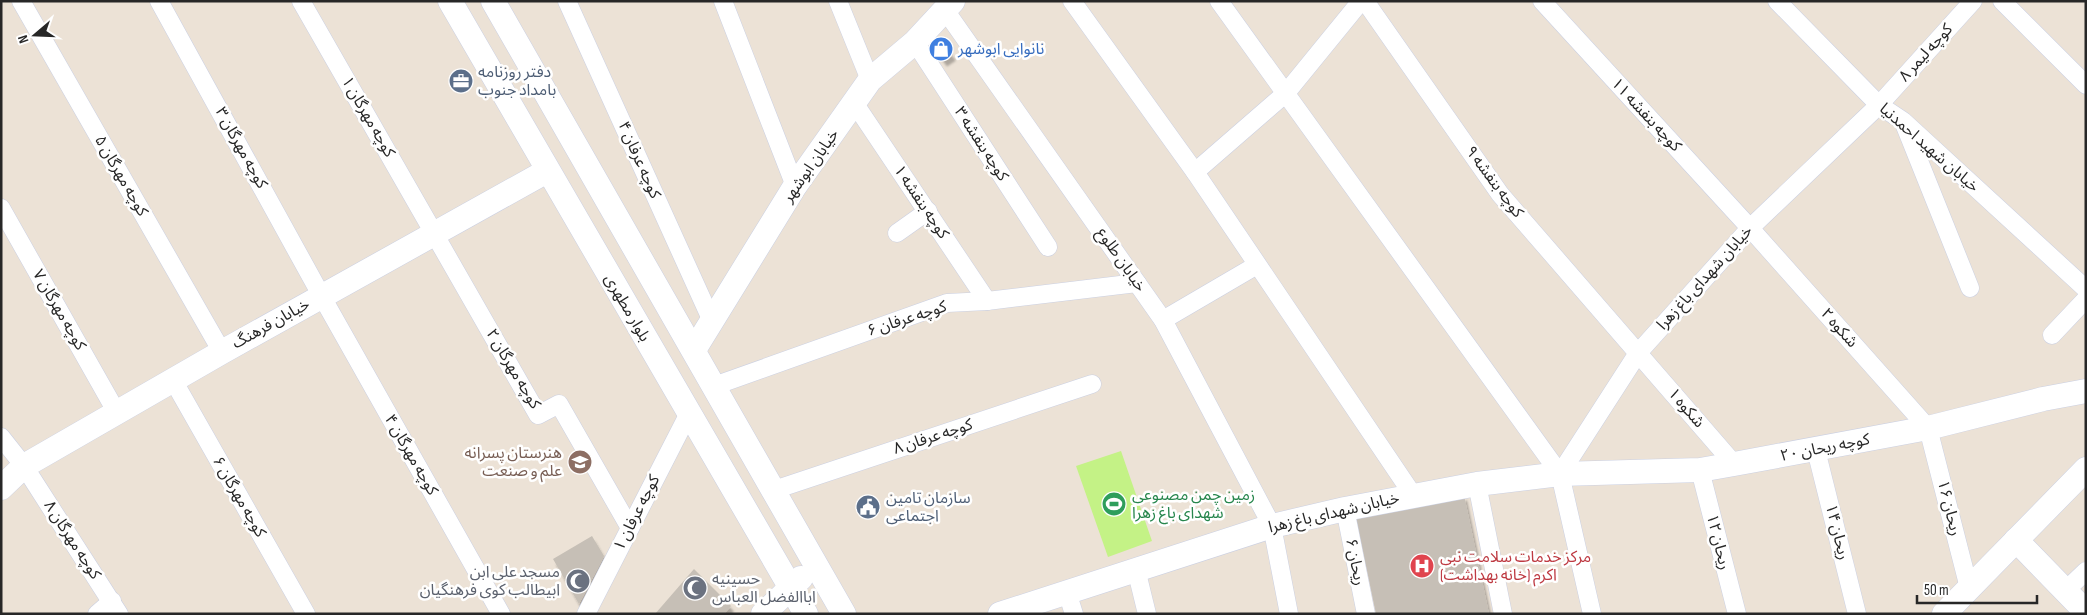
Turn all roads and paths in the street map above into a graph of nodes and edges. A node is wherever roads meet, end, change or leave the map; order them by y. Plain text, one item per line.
1 (21, 1) edge
2 (159, 1) edge
3 (301, 1) edge
4 (450, 1) edge
5 (567, 1) edge
6 (723, 1) edge
7 (838, 1) edge
8 (1072, 1) edge
9 (1219, 1) edge
10 (1361, 1) edge
11 (1365, 1) edge
12 (1542, 1) edge
13 (1777, 1) edge
14 (1973, 1) edge
15 (2002, 1) edge
16 (496, 2) edge
17 (949, 5) edge
18 (915, 42) junction
19 (870, 80) junction
20 (2086, 85) edge
21 (1286, 93) junction
22 (854, 104) junction
23 (1879, 105) junction
24 (1903, 121) junction
25 (547, 171) junction
26 (1195, 172) junction
27 (795, 186) junction
28 (1, 208) edge
29 (928, 211) junction
30 (1750, 228) junction
31 (897, 233) dead end
32 (434, 234) junction
33 (1048, 247) dead end
34 (1257, 265) junction
35 (1137, 283) junction
36 (1970, 288) dead end
37 (2086, 289) edge
38 (321, 295) junction
39 (2086, 299) edge
40 (987, 301) junction
41 (711, 319) junction
42 (1163, 320) junction
43 (2052, 336) dead end
44 (694, 350) junction
45 (222, 352) junction
46 (1638, 353) junction
47 (173, 380) junction
48 (1092, 384) dead end
49 (714, 386) junction
50 (2086, 391) edge
51 (117, 412) junction
52 (689, 413) junction
53 (1928, 428) junction
54 (1, 437) edge
55 (1816, 450) junction
56 (1734, 464) junction
57 (24, 466) junction
58 (2086, 469) edge
59 (1700, 470) junction
60 (1560, 474) junction
61 (1477, 484) junction
62 (1, 488) edge
63 (774, 490) junction
64 (1414, 495) junction
65 (1345, 509) junction
66 (1272, 526) junction
67 (630, 528) junction
68 (2016, 540) junction
69 (816, 566) junction
70 (1136, 569) junction
71 (2086, 571) edge
72 (791, 587) junction
73 (1969, 588) junction
74 (831, 591) junction
75 (2065, 591) junction
76 (1071, 603) edge
77 (116, 607) edge
78 (1952, 611) edge
79 (2086, 612) edge
80 (804, 613) edge
81 (97, 614) edge
82 (306, 614) edge
83 (502, 614) edge
84 (586, 614) edge
85 (763, 614) edge
86 (844, 614) edge
87 (1000, 614) edge
88 (1147, 614) edge
89 (1289, 614) edge
90 (1366, 614) edge
91 (1503, 614) edge
92 (1592, 614) edge
93 (1737, 614) edge
94 (1857, 614) edge

1 - 45 street, کوچه مهرگان ۵
2 - 38 street, کوچه مهرگان ۳
3 - 32 street, کوچه مهرگان ۱
4 - 25 street, بلوار مطهری
5 - 41 street, کوچه عرفان ۴
6 - 27 street
7 - 19 street
8 - 26 street
9 - 21 street
10 - 21 street
11 - 46 street, کوچه بنفشه ۹
12 - 30 street, کوچه بنفشه ۱۱
13 - 23 street, خیابان شهید احمدنیا
14 - 23 street, کوچه لیمر ۸
15 - 20 street
16 - 44 street
17 - 18 street, خیابان ابوشهر
17 - 35 street, خیابان طلوع
18 - 19 street, خیابان ابوشهر
18 - 33 street, کوچه بنفشه ۳
19 - 22 street, خیابان ابوشهر
21 - 26 street
21 - 60 street
22 - 27 street, خیابان ابوشهر
22 - 29 street, کوچه بنفشه ۱
23 - 24 street, خیابان شهید احمدنیا
23 - 30 street, خیابان شهدای باغ زهرا
24 - 36 street
24 - 37 street, خیابان شهید احمدنیا
25 - 32 street, خیابان فرهنگ
25 - 52 street, بلوار مطهری
26 - 34 street
27 - 41 street, خیابان ابوشهر
28 - 51 street, کوچه مهرگان ۷
29 - 31 street
29 - 40 street, کوچه بنفشه ۱
30 - 46 street, خیابان شهدای باغ زهرا
30 - 53 street, شکوه ۲
32 - 38 street, خیابان فرهنگ
32 - 67 street, کوچه مهرگان ۲
34 - 42 street
34 - 64 street
35 - 40 street, کوچه عرفان ۶
35 - 42 street, خیابان طلوع
38 - 45 street, خیابان فرهنگ
38 - 83 street, کوچه مهرگان ۴
39 - 43 street
40 - 49 street, کوچه عرفان ۶
41 - 44 street, خیابان ابوشهر
42 - 66 street, خیابان طلوع
44 - 49 street
45 - 47 street, خیابان فرهنگ
46 - 56 street, شکوه ۱
46 - 60 street, خیابان شهدای باغ زهرا
47 - 51 street, خیابان فرهنگ
47 - 82 street, کوچه مهرگان ۶
48 - 63 street, کوچه عرفان ۸
49 - 63 street
50 - 53 street, کوچه ریحان ۲۰
51 - 57 street, خیابان فرهنگ
52 - 67 street, کوچه عرفان ۱
52 - 72 street, بلوار مطهری
53 - 55 street, کوچه ریحان ۲۰
53 - 73 street, ریحان ۱۶
54 - 57 street, کوچه مهرگان ۸
55 - 56 street, کوچه ریحان ۲۰
55 - 94 street, ریحان ۱۴
56 - 59 street, کوچه ریحان ۲۰
57 - 62 street, خیابان فرهنگ
57 - 77 street, کوچه مهرگان ۸
58 - 68 street
59 - 60 street, کوچه ریحان ۲۰
59 - 93 street, ریحان ۱۲
60 - 61 street, خیابان شهدای باغ‌ زهرا
60 - 92 street
61 - 64 street, خیابان شهدای باغ‌ زهرا
61 - 91 street
63 - 69 street
64 - 65 street, خیابان شهدای باغ‌ زهرا
65 - 66 street, خیابان شهدای باغ‌ زهرا
65 - 90 street, ریحان ۶
66 - 70 street, خیابان شهدای باغ‌ زهرا
66 - 89 street, خیابان طلوع
67 - 84 street, کوچه عرفان ۱
68 - 73 street
68 - 75 street
69 - 72 street
69 - 74 street
70 - 76 street, خیابان شهدای باغ‌ زهرا
70 - 88 street
71 - 75 street
72 - 80 street, بلوار مطهری
72 - 85 street
73 - 78 street
74 - 80 street
74 - 86 street
75 - 79 street
76 - 87 street, خیابان شهدای باغ‌ زهرا
77 - 81 street

